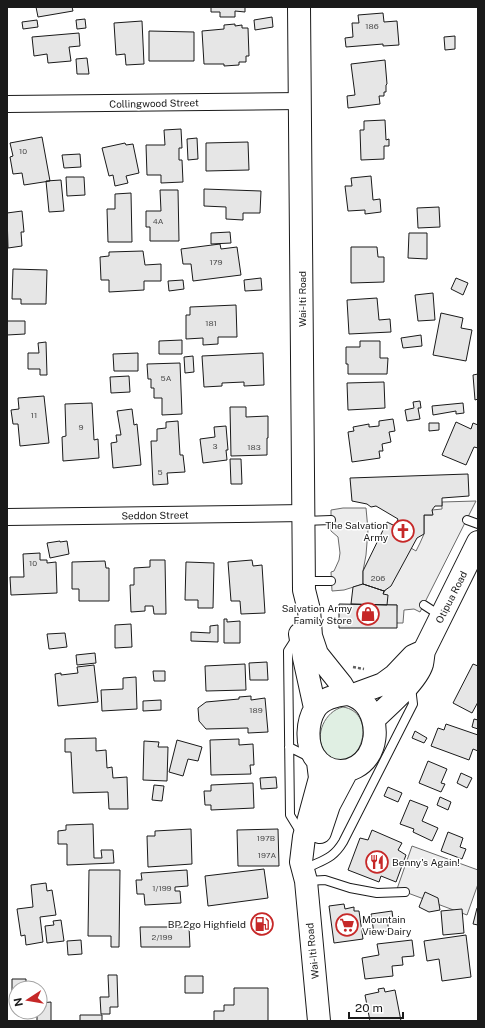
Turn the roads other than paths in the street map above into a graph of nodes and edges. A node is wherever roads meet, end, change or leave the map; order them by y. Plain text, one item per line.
1 (299, 7) edge
2 (300, 100) junction
3 (7, 104) edge
4 (7, 517) edge
5 (303, 517) junction
6 (331, 520) dead end
7 (467, 520) dead end
8 (478, 524) edge
9 (478, 542) edge
10 (472, 571) edge
11 (331, 581) dead end
12 (304, 586) junction
13 (300, 632) junction
14 (424, 651) junction
15 (410, 682) junction
16 (350, 694) junction
17 (315, 708) junction
18 (374, 720) junction
19 (289, 747) junction
20 (318, 762) junction
21 (347, 771) junction
22 (304, 837) junction
23 (308, 874) junction
24 (405, 892) dead end
25 (319, 1021) edge

1 - 2 street, Wai-Iti Road
2 - 3 street, Collingwood Street
2 - 5 street, Wai-Iti Road
4 - 5 street, Seddon Street
5 - 6 lane
5 - 12 street, Wai-Iti Road
7 - 8 lane
9 - 10 street, Otipua Road
10 - 14 street, Otipua Road
11 - 12 lane
12 - 13 street, Wai-Iti Road
12 - 16 street, Wai-Iti Road
13 - 17 street, Wai-Iti Road
13 - 19 lane
14 - 15 street, Otipua Road
14 - 16 street
15 - 18 street, Otipua Road
15 - 23 lane
16 - 17 street
16 - 18 street
17 - 20 street
18 - 21 street
19 - 20 lane
19 - 22 lane
20 - 21 street
20 - 22 street, Wai-Iti Road
21 - 23 street, Wai-Iti Road
22 - 23 street, Wai-Iti Road
23 - 24 lane
23 - 25 street, Wai-Iti Road

